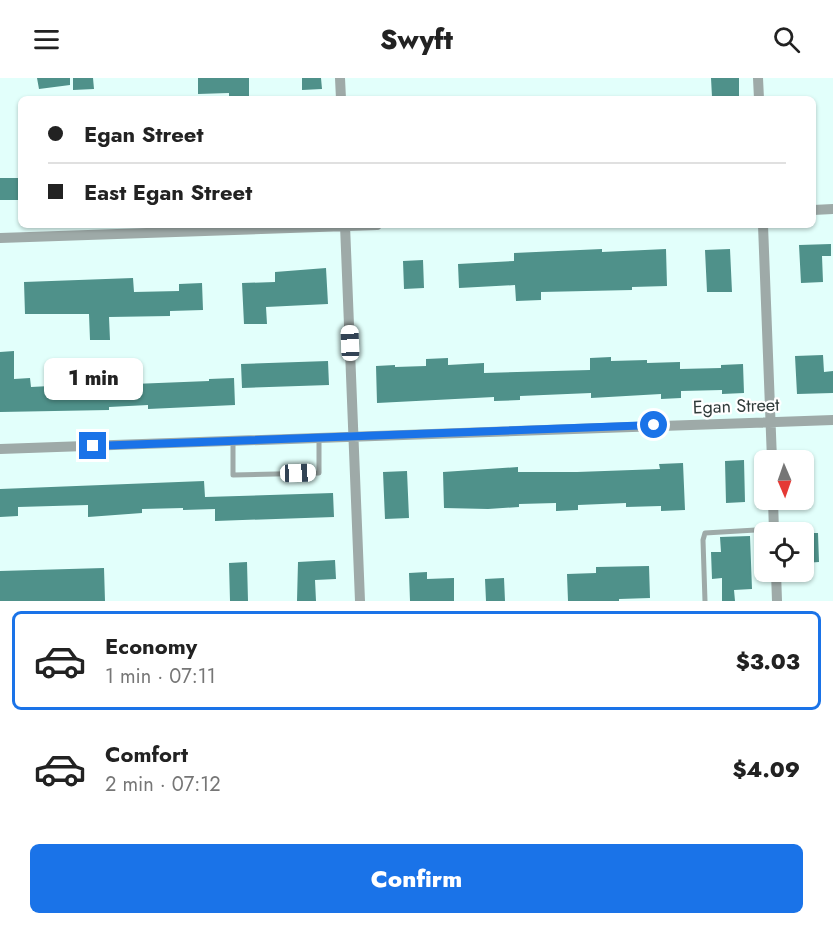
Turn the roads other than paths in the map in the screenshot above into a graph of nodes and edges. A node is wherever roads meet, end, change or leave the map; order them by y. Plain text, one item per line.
1 (340, 78) edge
2 (758, 78) edge
3 (341, 96) edge
4 (759, 96) edge
5 (833, 209) edge
6 (816, 210) edge
7 (288, 228) edge
8 (345, 228) edge
9 (763, 228) edge
10 (0, 238) edge
11 (833, 420) edge
12 (770, 421) junction
13 (353, 437) junction
14 (318, 438) junction
15 (232, 441) junction
16 (0, 449) edge
17 (771, 450) edge
18 (754, 532) edge
19 (776, 582) edge
20 (360, 601) edge
21 (705, 601) edge
22 (777, 601) edge

1 - 3 street
2 - 4 street
5 - 6 street
7 - 10 street
8 - 13 street
9 - 12 street
11 - 12 street, Egan Street
12 - 13 street, Egan Street
12 - 17 street
13 - 14 street, Egan Street
13 - 20 street
14 - 15 street, Egan Street
14 - 15 lane
15 - 16 street, Egan Street
18 - 21 lane
19 - 22 street

